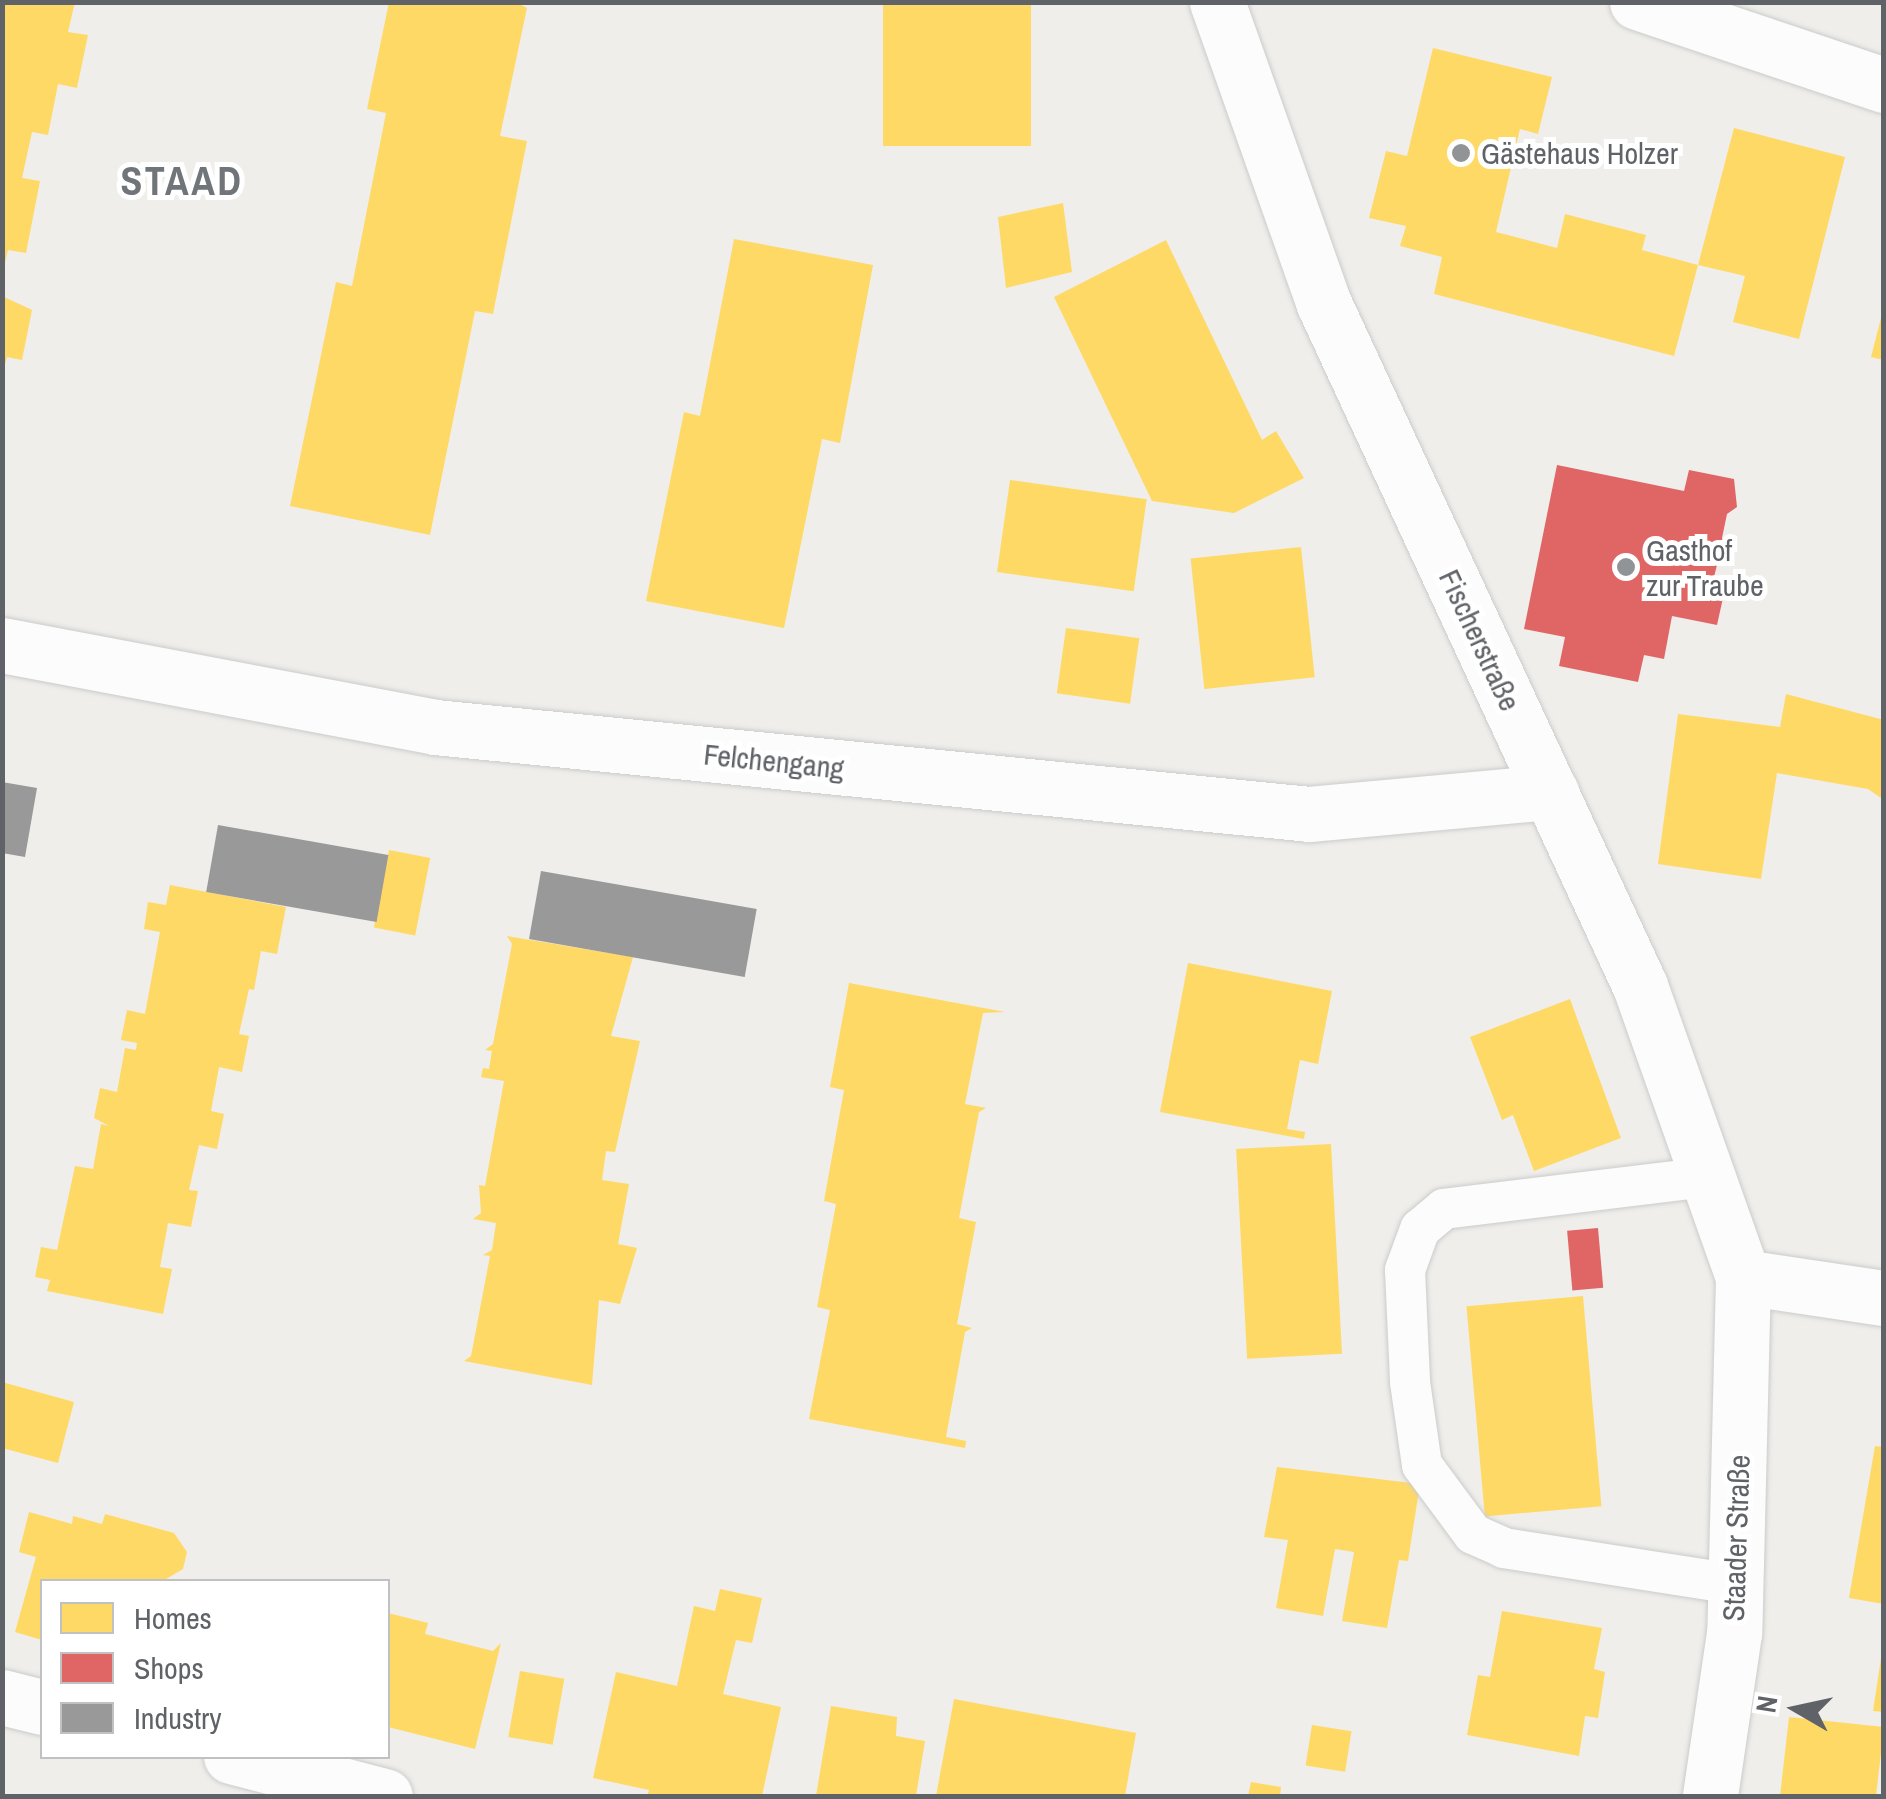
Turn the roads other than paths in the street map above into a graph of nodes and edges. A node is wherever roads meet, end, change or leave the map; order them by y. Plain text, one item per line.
1 (1216, 2) edge
2 (1638, 2) edge
3 (1884, 85) edge
4 (2, 645) edge
5 (1551, 792) junction
6 (1708, 1176) junction
7 (1743, 1277) junction
8 (1884, 1298) edge
9 (1735, 1584) junction
10 (2, 1697) edge
11 (40, 1706) edge
12 (243, 1759) edge
13 (385, 1796) edge
14 (1710, 1796) edge

1 - 5 street, Fischerstraße
2 - 3 street
4 - 5 street, Felchengang
5 - 6 street, Fischerstraße
6 - 7 street, Fischerstraße
6 - 9 lane
7 - 8 street
7 - 9 street, Staader Straße
9 - 14 street, Staader Straße
10 - 11 street
12 - 13 street

